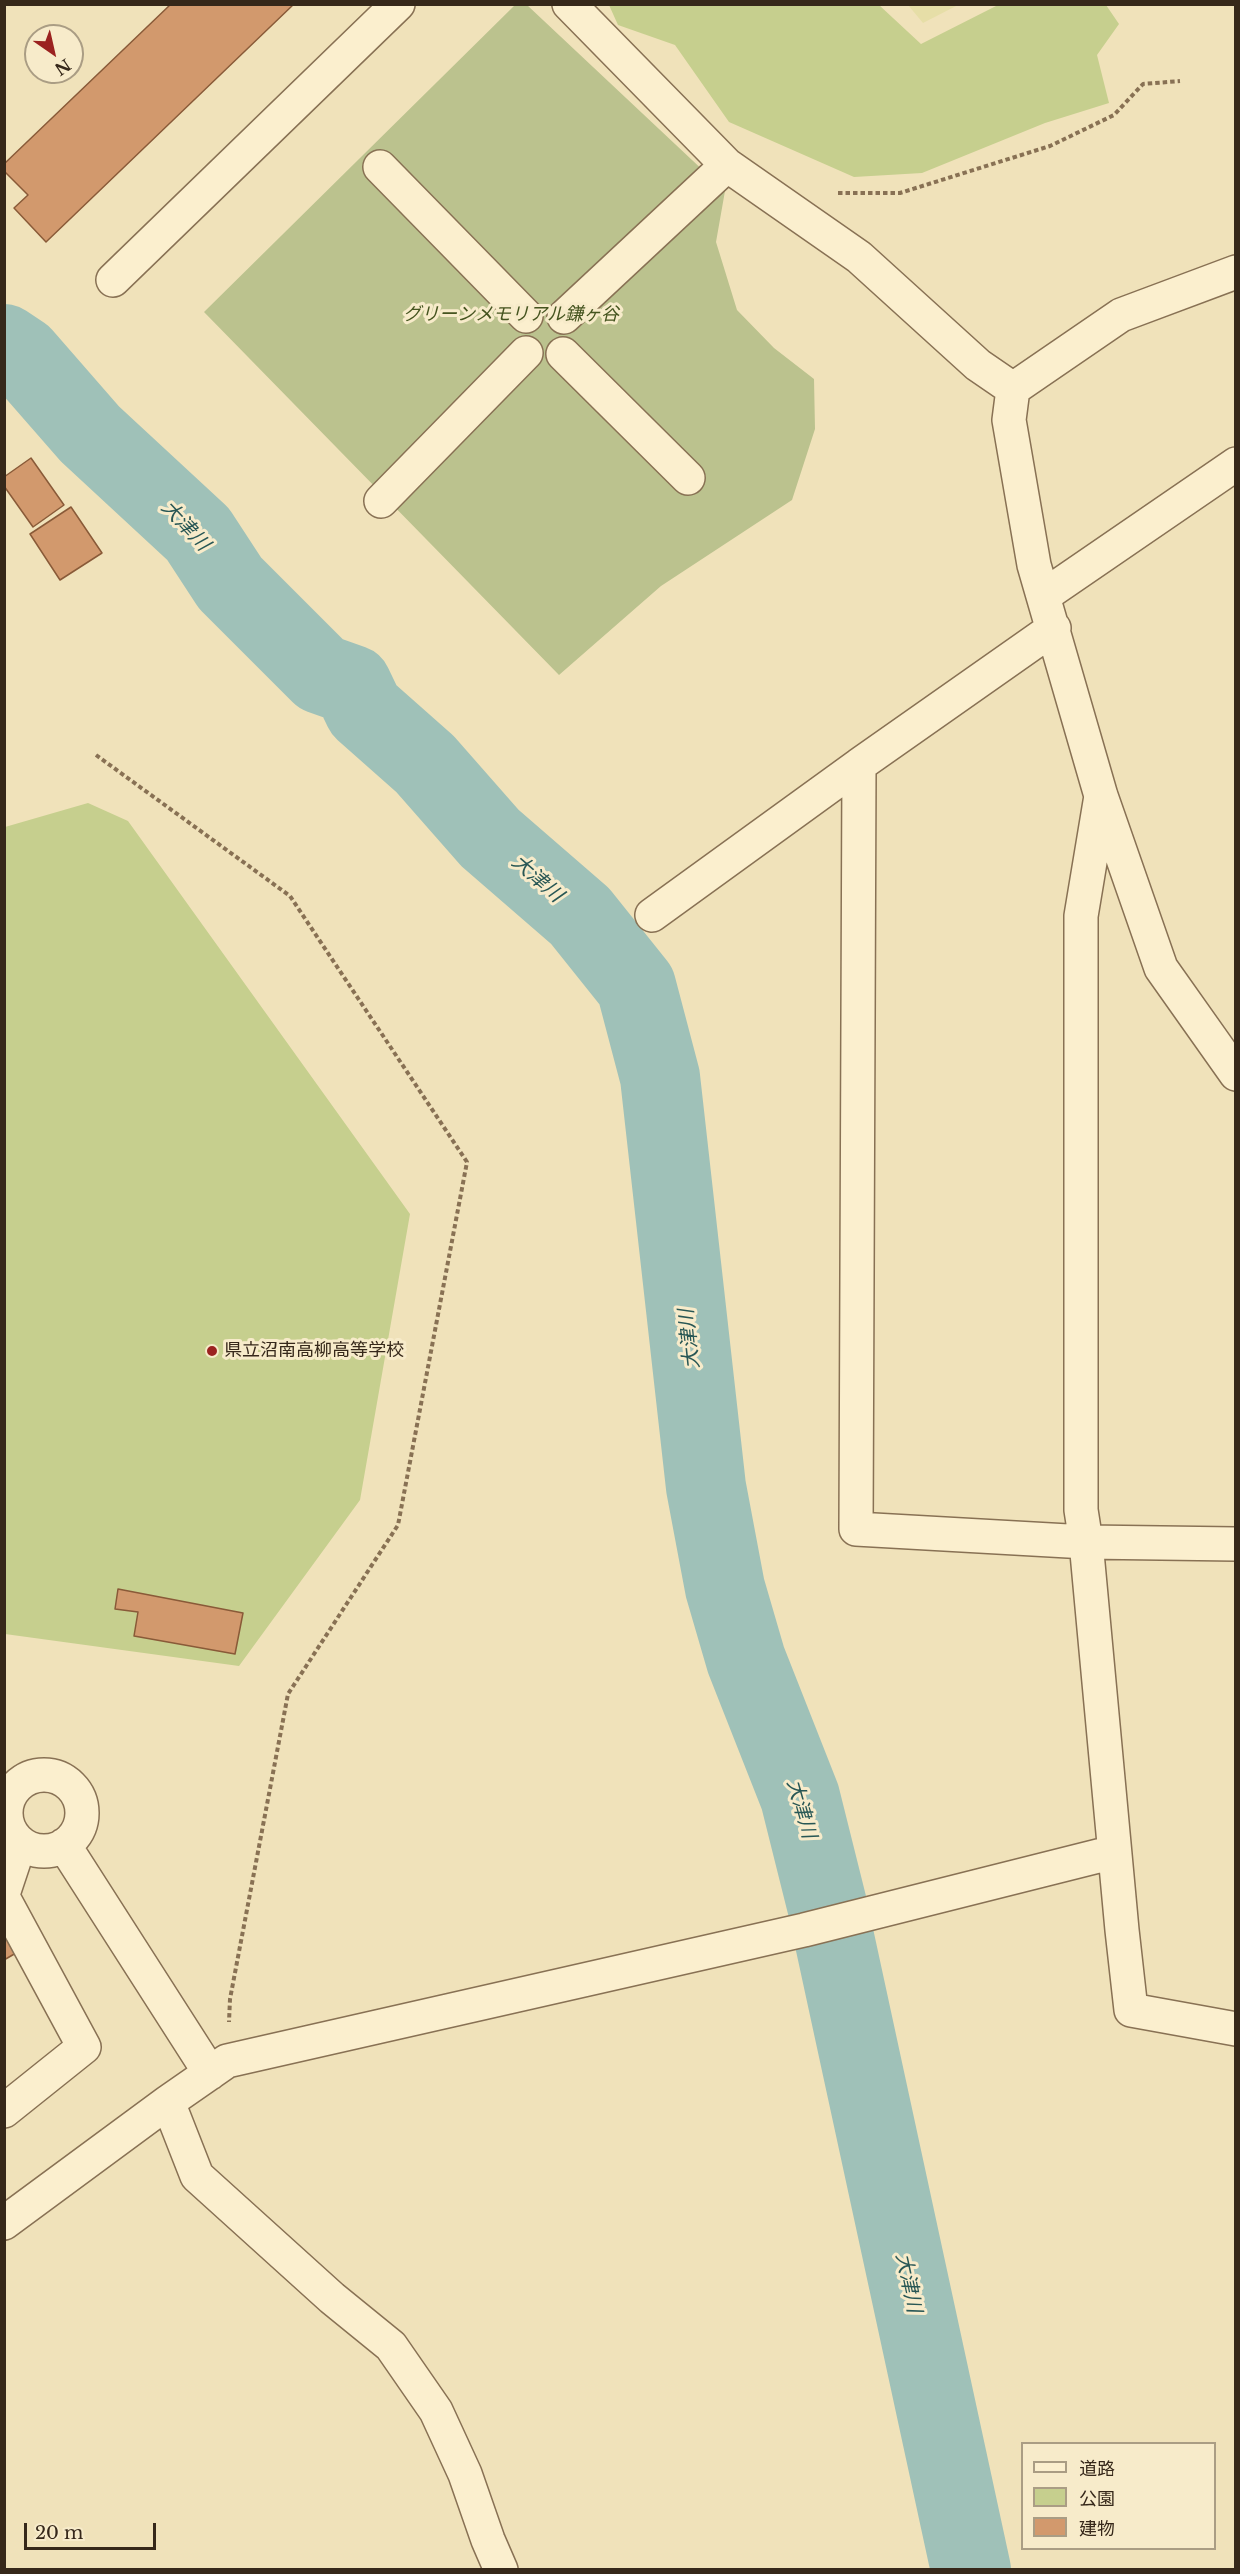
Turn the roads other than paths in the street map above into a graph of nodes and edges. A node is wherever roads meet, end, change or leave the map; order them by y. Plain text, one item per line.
1 (398, 4) edge
2 (569, 4) edge
3 (727, 165) junction
4 (380, 167) dead end
5 (1236, 272) edge
6 (113, 280) dead end
7 (526, 316) junction
8 (564, 317) junction
9 (526, 353) junction
10 (563, 354) junction
11 (1013, 389) junction
12 (1236, 464) edge
13 (688, 478) dead end
14 (381, 501) dead end
15 (1045, 595) junction
16 (1054, 628) junction
17 (859, 765) junction
18 (1101, 796) junction
19 (652, 915) dead end
20 (1236, 1074) edge
21 (1086, 1542) junction
22 (1236, 1544) edge
23 (6, 1800) edge
24 (20, 1843) junction
25 (64, 1845) junction
26 (1114, 1852) junction
27 (4, 1891) edge
28 (4, 1899) edge
29 (1236, 2029) edge
30 (219, 2067) junction
31 (168, 2102) junction
32 (4, 2111) edge
33 (4, 2223) edge
34 (501, 2570) edge

1 - 6 street
2 - 3 street
3 - 8 street
3 - 11 street
4 - 7 street
5 - 11 street
7 - 8 street
7 - 9 street
8 - 10 street
9 - 10 street
9 - 14 street
10 - 13 street
11 - 15 street
12 - 15 street
15 - 16 street
16 - 17 street
16 - 18 street
17 - 19 street
17 - 21 street
18 - 20 street
18 - 21 street
21 - 22 street
21 - 26 street
23 - 24 street
23 - 25 street
24 - 25 street
24 - 27 street
25 - 30 street
26 - 29 street
26 - 30 street
28 - 32 street
30 - 31 street
31 - 33 street
31 - 34 street

